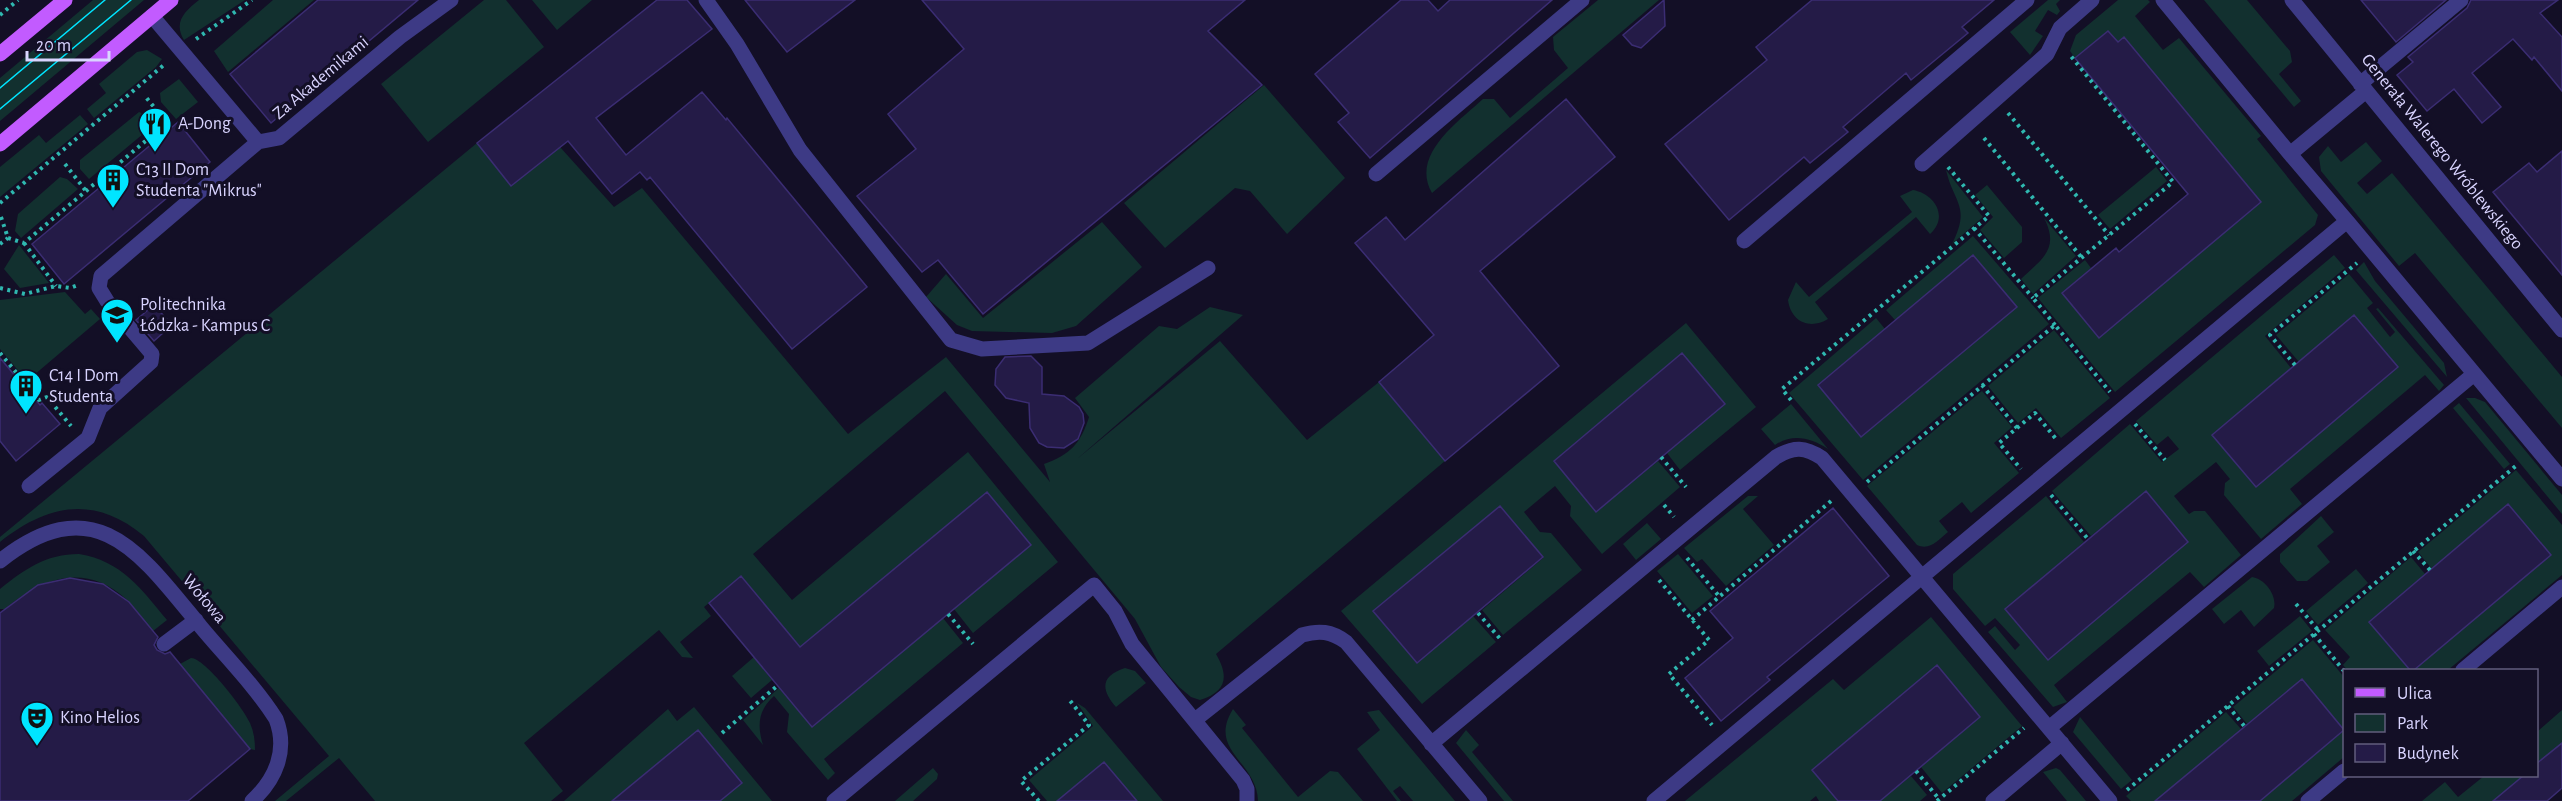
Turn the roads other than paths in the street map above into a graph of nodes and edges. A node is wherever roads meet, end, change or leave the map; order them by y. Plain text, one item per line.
1 (65, 0) edge
2 (171, 0) edge
3 (451, 0) edge
4 (706, 0) edge
5 (1582, 0) edge
6 (2027, 0) edge
7 (2092, 0) edge
8 (2163, 0) edge
9 (2292, 0) edge
10 (2461, 0) edge
11 (152, 16) junction
12 (0, 54) edge
13 (2363, 87) junction
14 (258, 142) junction
15 (0, 144) edge
16 (2290, 154) junction
17 (1922, 164) dead end
18 (1376, 174) dead end
19 (2347, 221) junction
20 (1744, 241) dead end
21 (1208, 268) dead end
22 (2562, 330) edge
23 (2474, 374) junction
24 (2562, 479) edge
25 (28, 486) dead end
26 (0, 561) edge
27 (1921, 575) junction
28 (2562, 587) edge
29 (196, 620) junction
30 (164, 644) dead end
31 (2464, 669) edge
32 (1195, 720) junction
33 (2049, 728) junction
34 (2062, 743) junction
35 (1431, 744) junction
36 (2343, 772) edge
37 (2116, 798) edge
38 (252, 801) edge
39 (834, 801) edge
40 (1247, 801) edge
41 (1480, 801) edge
42 (1654, 801) edge
43 (1993, 801) edge
44 (2308, 801) edge

1 - 12 main road
2 - 11 main road
3 - 14 street, Za Akademikami
4 - 21 street
5 - 18 street
6 - 20 street
7 - 17 street
8 - 16 street
9 - 13 street, Generała Walerego Wróblewskiego
10 - 13 street
11 - 14 street
11 - 15 main road
13 - 16 street
13 - 22 street, Generała Walerego Wróblewskiego
14 - 25 street, Za Akademikami
16 - 19 street
19 - 23 street
19 - 27 street
23 - 24 street
23 - 33 street
26 - 29 street, Wołowa
27 - 33 street
27 - 35 street
27 - 42 street
28 - 31 street
29 - 30 street
29 - 38 street, Wołowa
32 - 35 street
32 - 39 street
32 - 40 street
33 - 34 street
34 - 37 street
34 - 43 street
35 - 41 street
36 - 44 street

